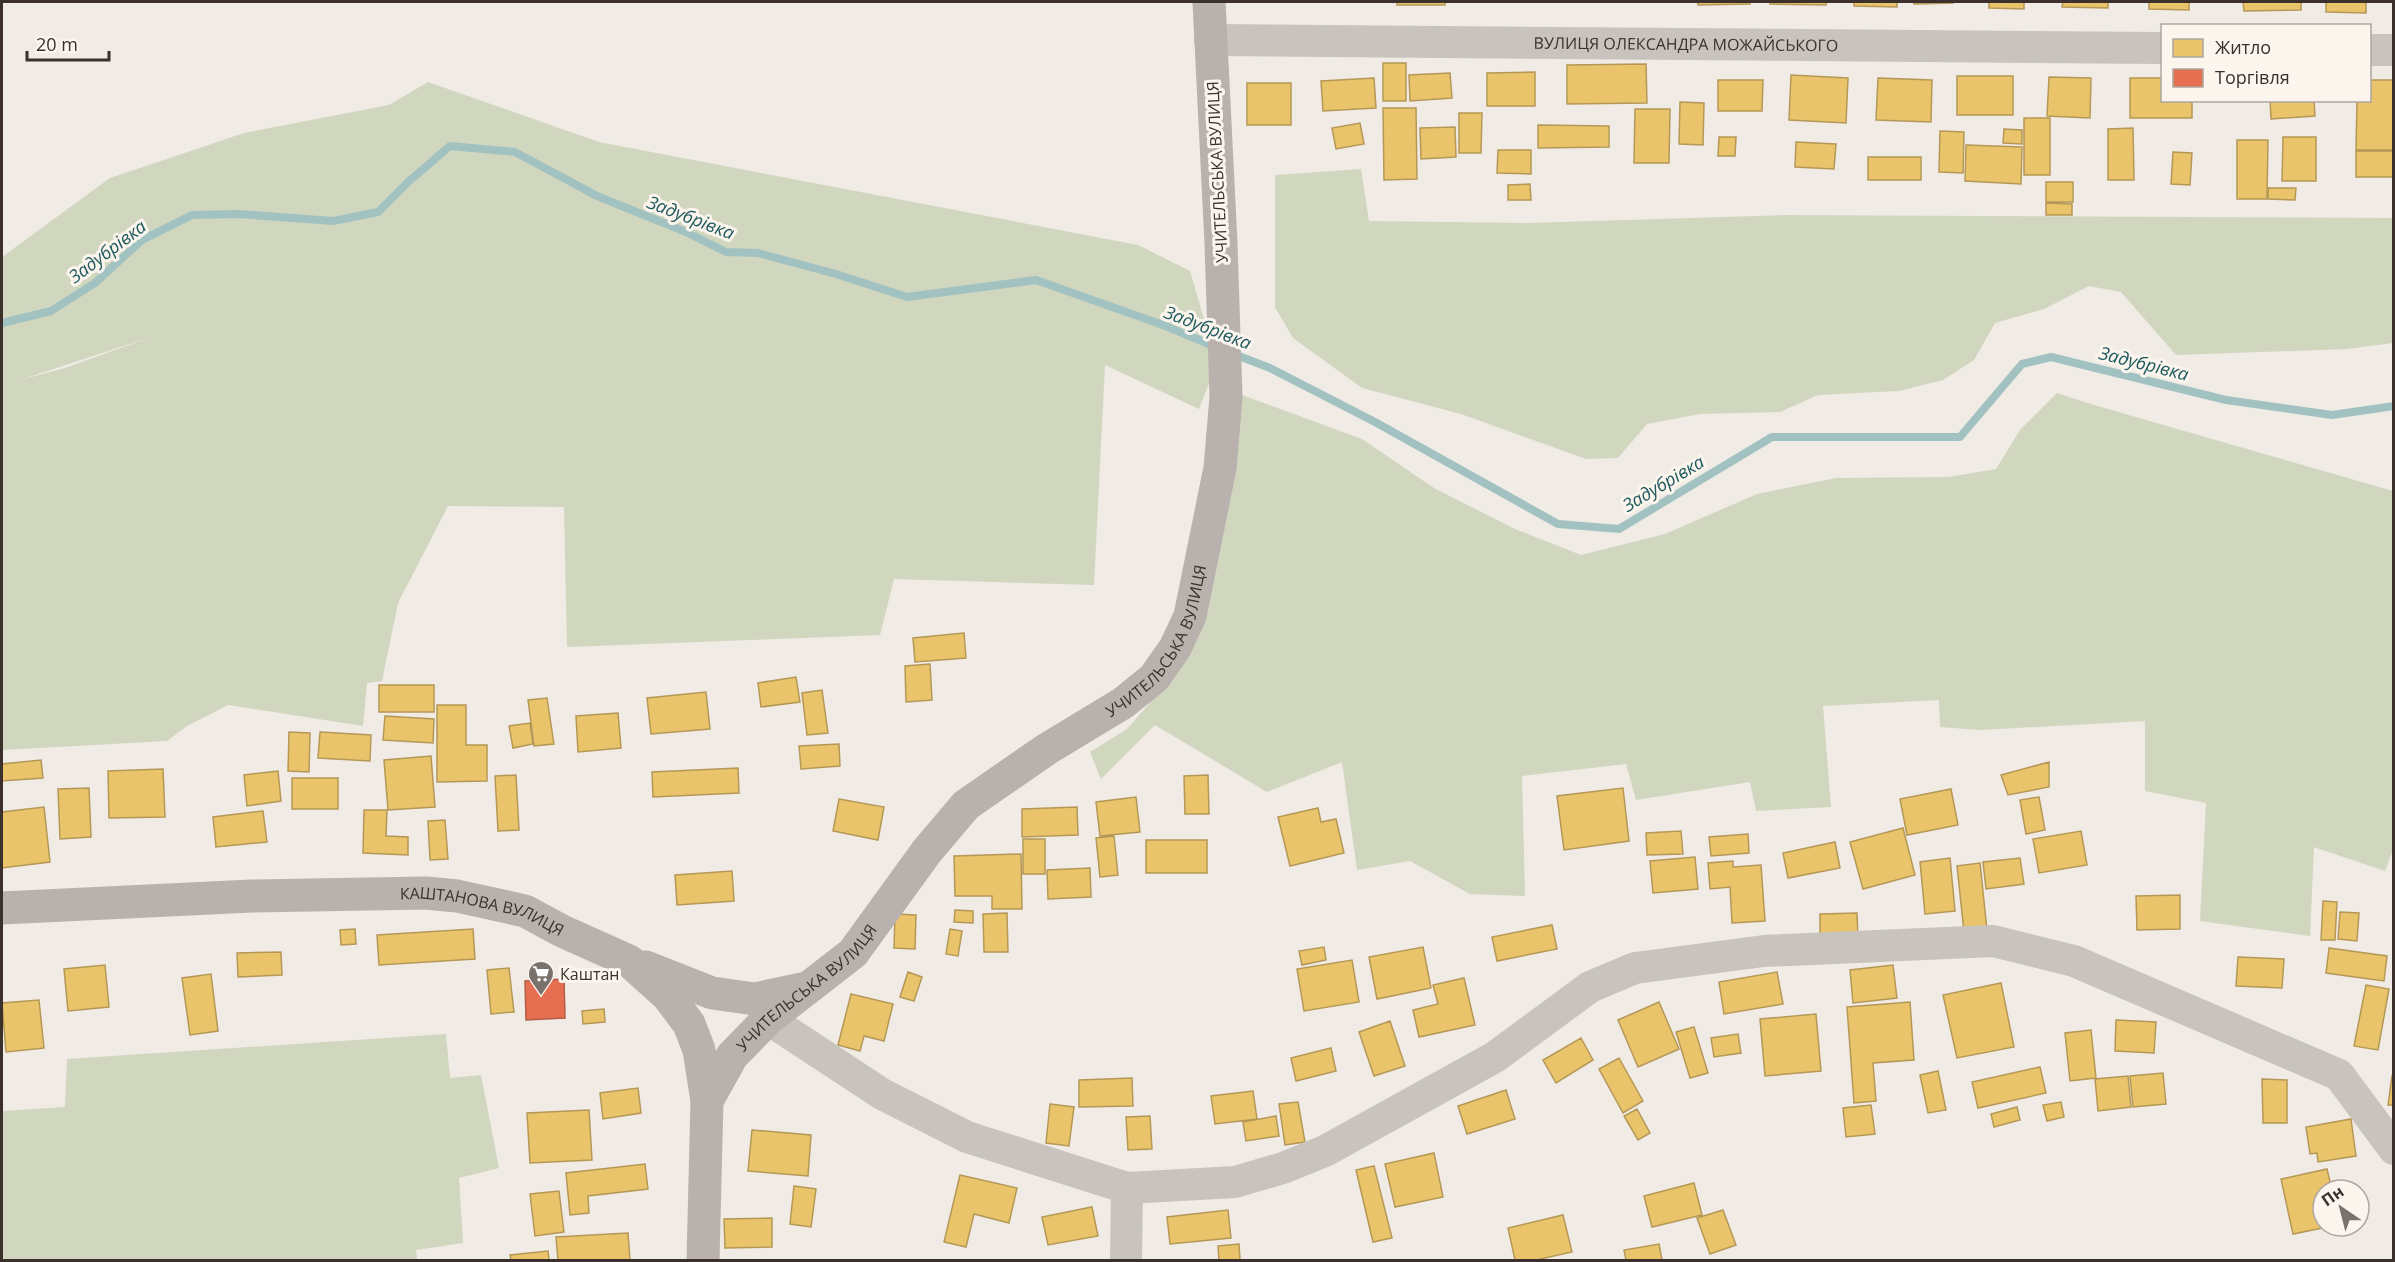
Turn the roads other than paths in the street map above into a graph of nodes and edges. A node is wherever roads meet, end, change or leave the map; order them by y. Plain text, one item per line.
1 (1209, 2) edge
2 (1210, 40) junction
3 (2161, 48) edge
4 (2371, 50) edge
5 (2394, 50) edge
6 (2, 908) edge
7 (629, 961) junction
8 (808, 987) junction
9 (768, 1019) junction
10 (707, 1101) junction
11 (2394, 1149) edge
12 (1127, 1188) junction
13 (703, 1260) edge
14 (1126, 1260) edge

1 - 2 main road, УЧИТЕЛЬСЬКА ВУЛИЦЯ
2 - 3 street, ВУЛИЦЯ ОЛЕКСАНДРА МОЖАЙСЬКОГО
2 - 8 main road, УЧИТЕЛЬСЬКА ВУЛИЦЯ
4 - 5 street
6 - 7 main road, КАШТАНОВА ВУЛИЦЯ
7 - 8 main road
7 - 10 main road, КАШТАНОВА ВУЛИЦЯ
8 - 9 main road, УЧИТЕЛЬСЬКА ВУЛИЦЯ
9 - 10 main road, УЧИТЕЛЬСЬКА ВУЛИЦЯ
9 - 12 street
10 - 13 main road, КАШТАНОВА ВУЛИЦЯ
11 - 12 street
12 - 14 street

